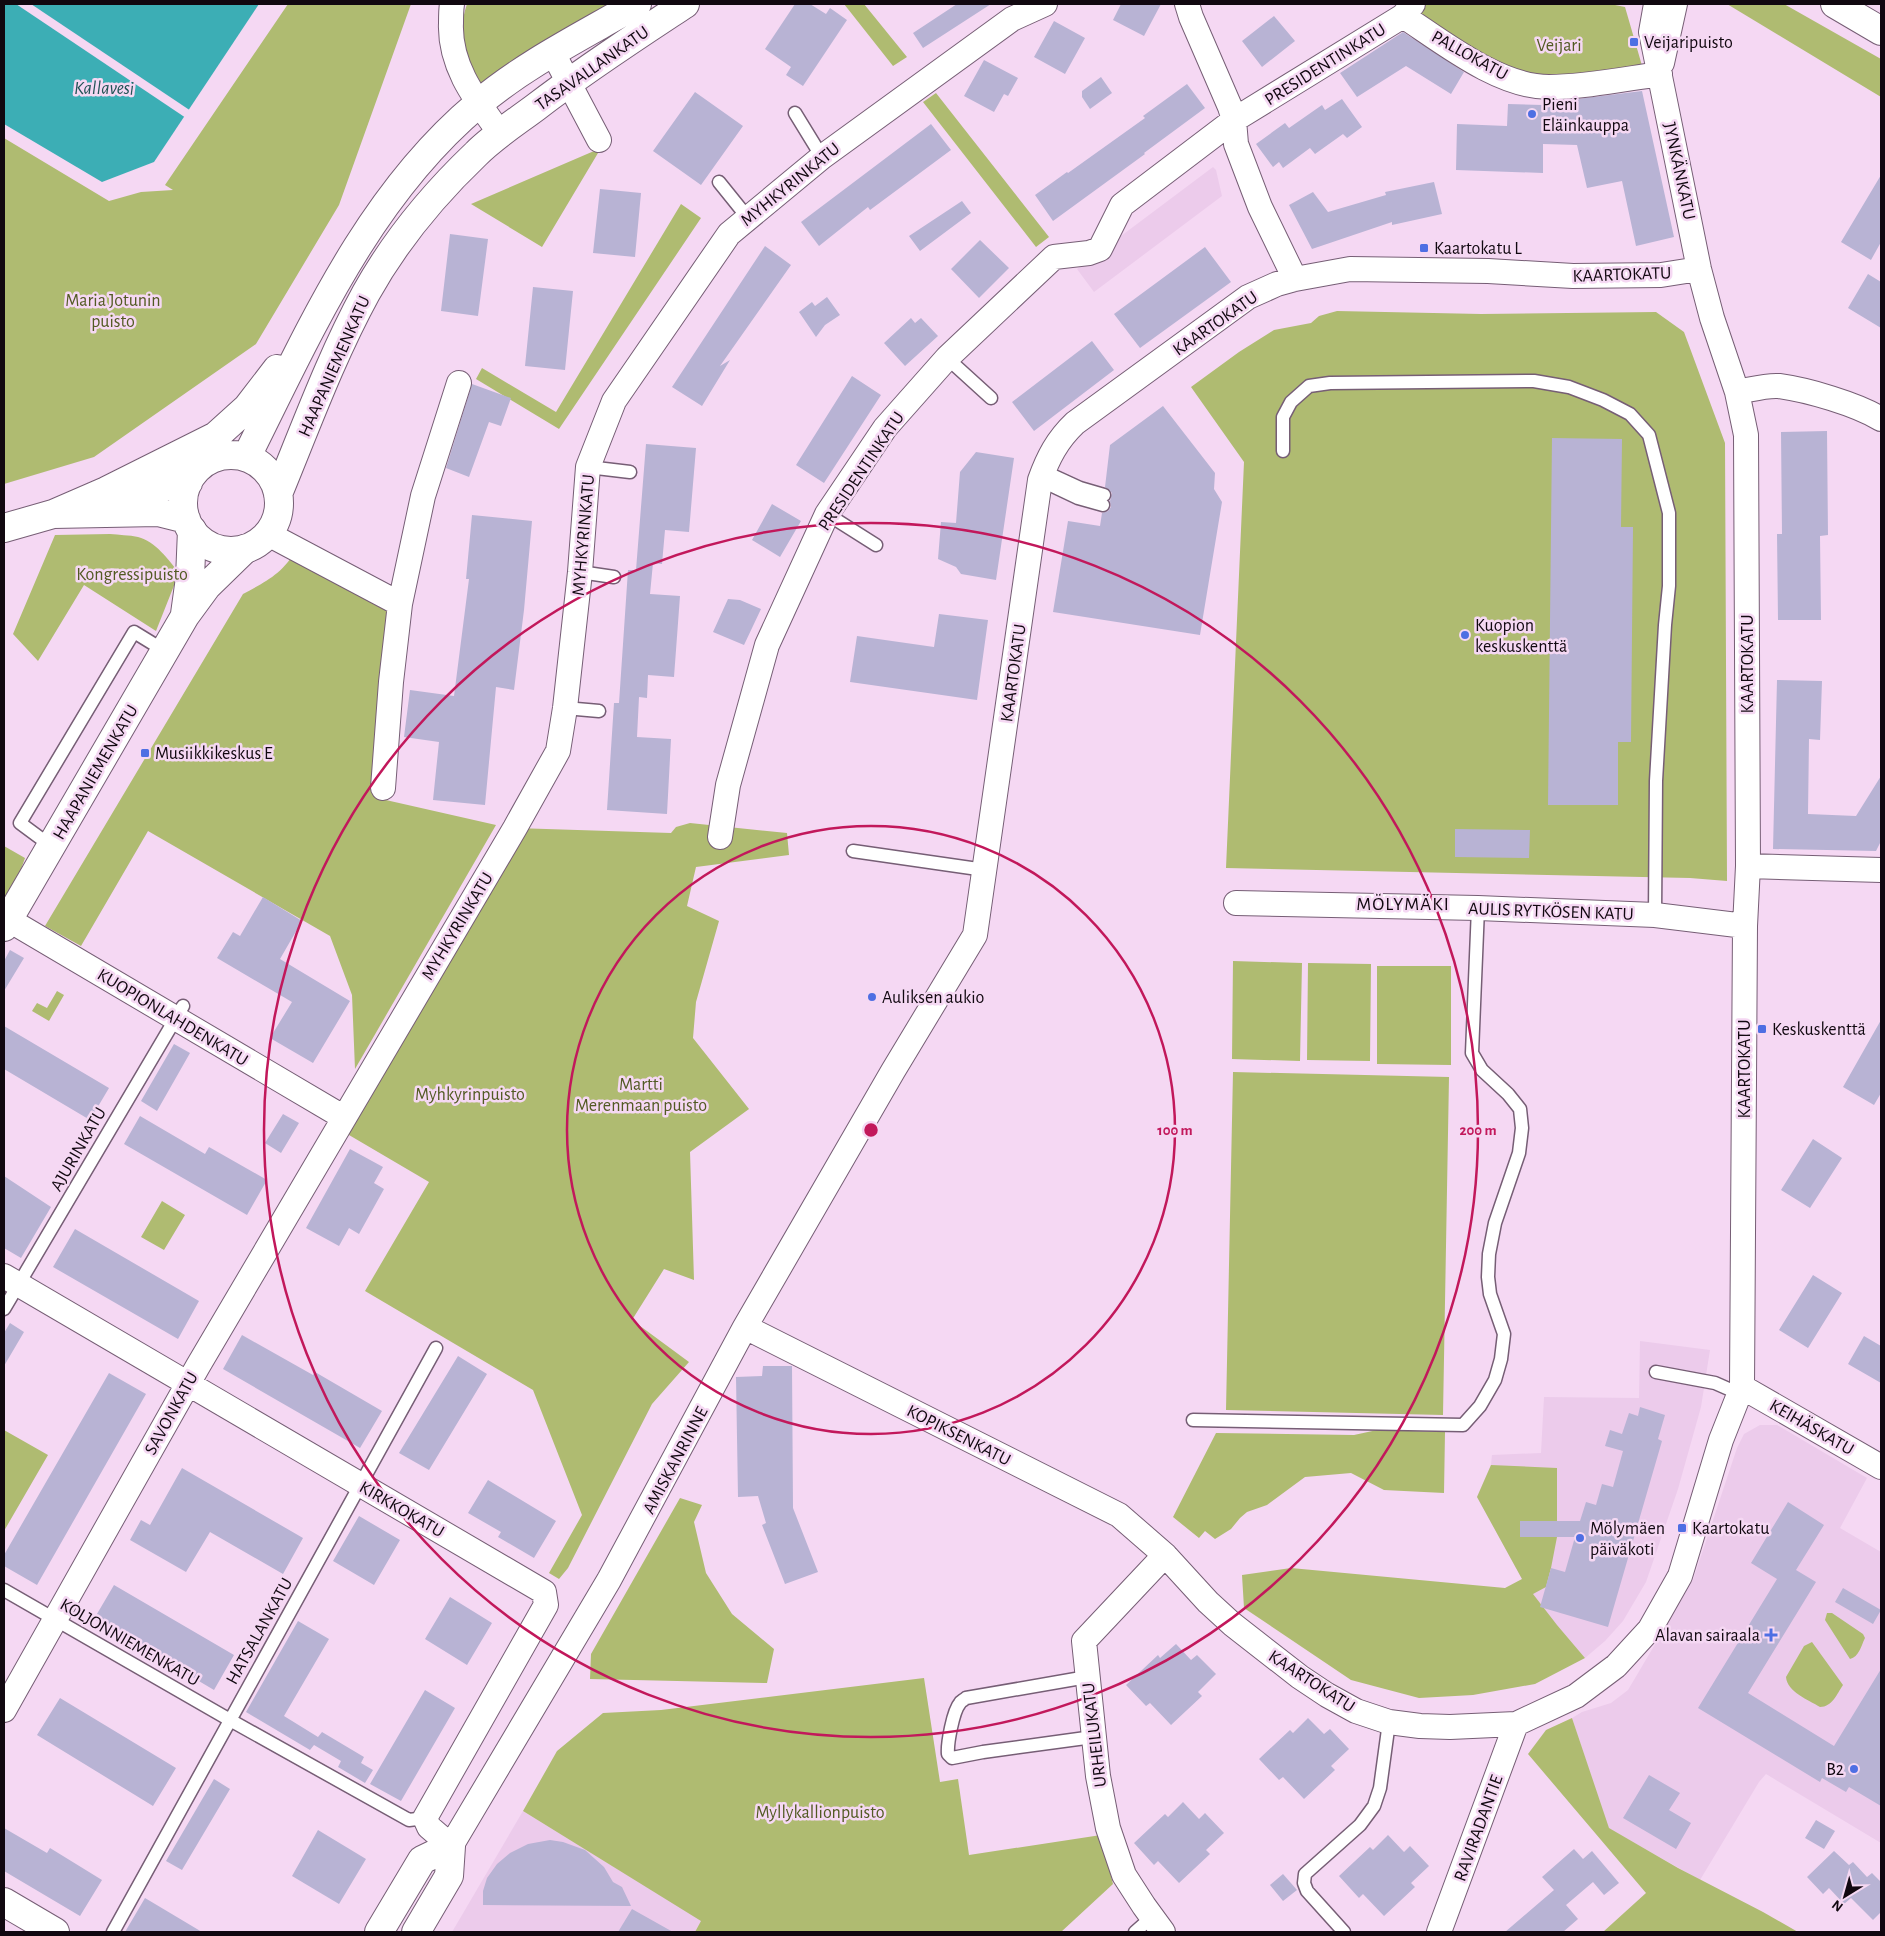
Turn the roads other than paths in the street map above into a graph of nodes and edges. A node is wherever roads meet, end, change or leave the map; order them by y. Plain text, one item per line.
1 (452, 4) edge
2 (638, 4) edge
3 (686, 4) edge
4 (1045, 4) edge
5 (1187, 4) edge
6 (1656, 4) edge
7 (1675, 4) edge
8 (1835, 4) edge
9 (1408, 10) edge
10 (1881, 31) edge
11 (553, 54) junction
12 (1660, 74) junction
13 (568, 83) junction
14 (479, 103) junction
15 (796, 114) dead end
16 (1234, 120) junction
17 (500, 133) junction
18 (599, 140) dead end
19 (822, 157) junction
20 (719, 182) dead end
21 (748, 218) junction
22 (1699, 269) junction
23 (1295, 279) junction
24 (320, 312) junction
25 (947, 358) junction
26 (459, 383) dead end
27 (1737, 392) junction
28 (991, 398) dead end
29 (1881, 419) edge
30 (1283, 451) dead end
31 (245, 457) junction
32 (588, 467) junction
33 (630, 472) dead end
34 (1041, 476) junction
35 (188, 482) junction
36 (106, 491) junction
37 (278, 494) junction
38 (1103, 500) dead end
39 (53, 514) junction
40 (827, 514) junction
41 (189, 525) junction
42 (4, 528) edge
43 (268, 534) junction
44 (876, 545) dead end
45 (245, 549) junction
46 (580, 572) junction
47 (614, 577) dead end
48 (400, 604) junction
49 (185, 616) junction
50 (165, 651) junction
51 (565, 708) junction
52 (599, 711) dead end
53 (383, 788) dead end
54 (720, 837) dead end
55 (51, 846) junction
56 (853, 851) dead end
57 (1748, 866) junction
58 (985, 870) junction
59 (1881, 870) edge
60 (1236, 903) dead end
61 (1478, 908) junction
62 (1655, 915) junction
63 (5, 921) edge
64 (1745, 926) junction
65 (179, 1012) junction
66 (893, 1071) joint
67 (343, 1117) junction
68 (11, 1281) edge
69 (4, 1309) edge
70 (745, 1327) junction
71 (436, 1348) dead end
72 (1656, 1372) dead end
73 (188, 1384) junction
74 (1741, 1390) junction
75 (1193, 1420) dead end
76 (1881, 1467) edge
77 (360, 1485) junction
78 (1165, 1556) junction
79 (4, 1590) edge
80 (54, 1619) junction
81 (1087, 1678) junction
82 (4, 1710) edge
83 (230, 1720) junction
84 (1389, 1722) junction
85 (1516, 1724) junction
86 (1093, 1737) junction
87 (424, 1818) junction
88 (451, 1846) junction
89 (4, 1902) edge
90 (1150, 1927) edge
91 (55, 1932) edge
92 (113, 1932) edge
93 (379, 1932) edge
94 (416, 1932) edge
95 (1344, 1932) edge
96 (1439, 1932) edge

1 - 14 street
2 - 11 main road, TASAVALLANKATU
3 - 13 main road, TASAVALLANKATU
4 - 19 street, MYHKYRINKATU
5 - 16 street
6 - 12 street, JYNKÄNKATU
7 - 12 street, JYNKÄNKATU
8 - 10 main road
9 - 12 street, PALLOKATU
9 - 16 street, PRESIDENTINKATU
11 - 13 street
11 - 14 main road, TASAVALLANKATU
12 - 22 street, JYNKÄNKATU
13 - 17 main road, TASAVALLANKATU
13 - 18 street
14 - 17 street
14 - 24 main road, HAAPANIEMENKATU
15 - 19 lane
16 - 23 street
16 - 25 street, PRESIDENTINKATU
17 - 37 main road, HAAPANIEMENKATU
19 - 21 street, MYHKYRINKATU
20 - 21 lane
21 - 32 street, MYHKYRINKATU
22 - 23 street, KAARTOKATU
22 - 27 street, KAARTOKATU
23 - 34 street, KAARTOKATU
24 - 31 main road, HAAPANIEMENKATU
24 - 36 main road
25 - 28 lane
25 - 40 street, PRESIDENTINKATU
26 - 48 street
27 - 29 street
27 - 57 street, KAARTOKATU
30 - 62 lane
31 - 35 main road
31 - 37 main road
32 - 33 lane
32 - 46 street, MYHKYRINKATU
34 - 38 lane
34 - 58 street, KAARTOKATU
35 - 36 main road
35 - 41 main road
36 - 39 main road
37 - 43 main road
39 - 41 main road
39 - 42 main road
40 - 44 lane
40 - 54 street, PRESIDENTINKATU
41 - 45 main road
41 - 49 main road, HAAPANIEMENKATU
43 - 45 main road
43 - 48 street
45 - 49 main road, HAAPANIEMENKATU
46 - 47 lane
46 - 51 street, MYHKYRINKATU
48 - 53 street
49 - 50 main road, HAAPANIEMENKATU
50 - 55 main road, HAAPANIEMENKATU
50 - 55 lane
51 - 52 lane
51 - 67 street, MYHKYRINKATU
55 - 63 main road, HAAPANIEMENKATU
56 - 58 lane
57 - 59 street
57 - 64 street, KAARTOKATU
58 - 66 street, KAARTOKATU
60 - 61 street, AULIS RYTKÖSEN KATU
61 - 62 street, AULIS RYTKÖSEN KATU
61 - 75 lane
62 - 64 street, AULIS RYTKÖSEN KATU
63 - 65 street, KUOPIONLAHDENKATU
64 - 74 street, KAARTOKATU
65 - 67 street, KUOPIONLAHDENKATU
65 - 68 lane, AJURINKATU
66 - 70 street, AMISKANRINNE
67 - 73 street, SAVONKATU
68 - 69 lane, AJURINKATU
68 - 73 street, KIRKKOKATU
70 - 78 street, KOPIKSENKATU
70 - 88 street, AMISKANRINNE
71 - 77 lane, HATSALANKATU
72 - 74 lane
73 - 77 street, KIRKKOKATU
73 - 80 street, SAVONKATU
74 - 76 street, KEIHÄSKATU
74 - 85 street, KAARTOKATU
77 - 83 lane, HATSALANKATU
77 - 87 street, KIRKKOKATU
78 - 81 street, URHEILUKATU
78 - 84 street, KAARTOKATU
79 - 80 lane, KOLJONNIEMENKATU
80 - 82 street, SAVONKATU
80 - 83 lane, KOLJONNIEMENKATU
81 - 86 street, URHEILUKATU
81 - 86 lane
83 - 87 lane, KOLJONNIEMENKATU
83 - 92 lane, HATSALANKATU
84 - 85 street, KAARTOKATU
84 - 95 lane
85 - 96 street, RAVIRADANTIE
86 - 90 street, URHEILUKATU
87 - 88 street
88 - 93 main road
88 - 94 main road
89 - 91 main road

